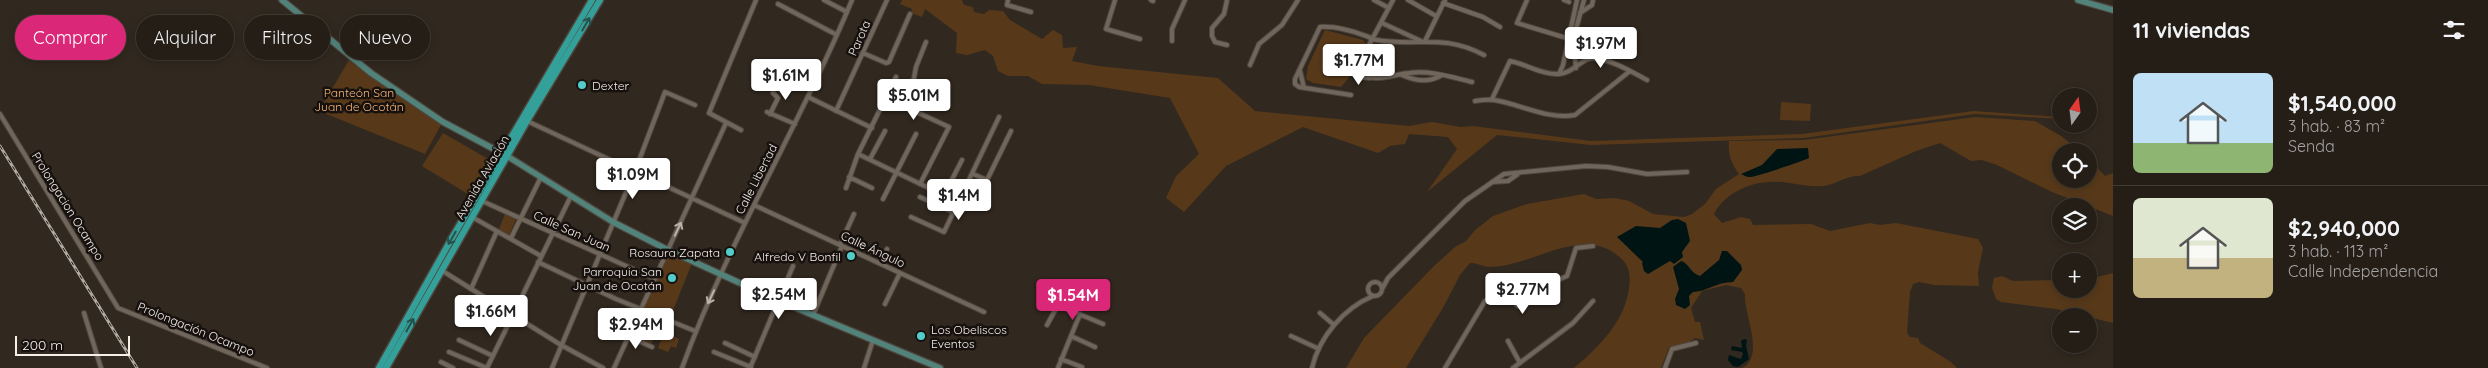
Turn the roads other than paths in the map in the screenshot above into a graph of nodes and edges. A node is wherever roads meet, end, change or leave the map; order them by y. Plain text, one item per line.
1 (282, 0) edge
2 (592, 0) edge
3 (600, 0) edge
4 (756, 0) edge
5 (824, 0) edge
6 (852, 0) edge
7 (887, 0) edge
8 (1008, 0) edge
9 (1115, 0) edge
10 (1185, 0) edge
11 (1227, 0) edge
12 (1298, 0) edge
13 (1374, 0) edge
14 (1393, 0) edge
15 (1408, 0) edge
16 (1527, 0) edge
17 (1577, 0) edge
18 (1584, 0) edge
19 (1593, 0) edge
20 (2078, 0) edge
21 (1444, 2) edge
22 (778, 4) dead end
23 (1389, 8) junction
24 (2113, 10) edge
25 (847, 12) junction
26 (1031, 12) dead end
27 (1580, 13) junction
28 (910, 14) dead end
29 (1573, 15) junction
30 (1436, 16) junction
31 (1382, 23) junction
32 (1500, 27) dead end
33 (1429, 31) junction
34 (837, 35) junction
35 (1140, 38) dead end
36 (1372, 38) junction
37 (1568, 39) junction
38 (1434, 40) junction
39 (1573, 40) junction
40 (1172, 41) dead end
41 (1423, 41) junction
42 (572, 42) junction
43 (926, 42) dead end
44 (1227, 45) dead end
45 (863, 53) junction
46 (1484, 55) dead end
47 (1574, 58) junction
48 (1361, 60) junction
49 (1585, 60) junction
50 (1250, 65) dead end
51 (1563, 65) junction
52 (1576, 68) junction
53 (1630, 71) junction
54 (1569, 72) junction
55 (1559, 74) junction
56 (1401, 75) junction
57 (1442, 75) junction
58 (896, 78) dead end
59 (1372, 78) junction
60 (1647, 80) dead end
61 (1472, 82) dead end
62 (773, 93) dead end
63 (1351, 95) dead end
64 (808, 97) junction
65 (886, 98) junction
66 (1492, 99) junction
67 (1475, 101) dead end
68 (695, 104) dead end
69 (901, 105) junction
70 (836, 111) junction
71 (0, 114) edge
72 (999, 118) dead end
73 (527, 121) junction
74 (726, 123) junction
75 (795, 124) junction
76 (872, 128) junction
77 (741, 130) dead end
78 (885, 130) dead end
79 (1011, 131) dead end
80 (916, 134) dead end
81 (504, 154) junction
82 (858, 154) junction
83 (870, 160) junction
84 (962, 160) dead end
85 (635, 171) junction
86 (897, 171) junction
87 (1687, 172) dead end
88 (973, 174) junction
89 (1518, 174) junction
90 (541, 177) junction
91 (849, 177) junction
92 (1492, 182) junction
93 (920, 184) junction
94 (846, 188) dead end
95 (872, 188) dead end
96 (944, 195) junction
97 (571, 196) junction
98 (920, 197) dead end
99 (692, 199) junction
100 (883, 200) dead end
101 (482, 201) junction
102 (958, 202) junction
103 (754, 206) junction
104 (953, 212) junction
105 (854, 214) dead end
106 (472, 217) junction
107 (911, 217) dead end
108 (521, 218) junction
109 (613, 222) junction
110 (745, 224) junction
111 (497, 231) junction
112 (553, 233) junction
113 (511, 238) junction
114 (841, 246) junction
115 (1593, 246) dead end
116 (887, 249) dead end
117 (668, 250) junction
118 (599, 253) junction
119 (541, 256) junction
120 (538, 262) junction
121 (881, 264) junction
122 (793, 266) dead end
123 (441, 270) junction
124 (900, 273) junction
125 (722, 275) junction
126 (1388, 278) junction
127 (655, 279) junction
128 (1376, 282) junction
129 (586, 285) junction
130 (1382, 288) junction
131 (471, 289) junction
132 (1368, 289) junction
133 (1373, 296) junction
134 (777, 300) junction
135 (1363, 300) junction
136 (1593, 301) dead end
137 (1050, 302) dead end
138 (885, 304) dead end
139 (1058, 305) junction
140 (118, 308) joint
141 (641, 308) junction
142 (984, 312) dead end
143 (84, 313) dead end
144 (1320, 313) dead end
145 (1080, 314) junction
146 (512, 315) junction
147 (813, 315) junction
148 (1103, 324) dead end
149 (1047, 325) dead end
150 (1334, 325) junction
151 (695, 332) junction
152 (628, 336) junction
153 (1071, 336) junction
154 (1291, 336) dead end
155 (459, 340) dead end
156 (873, 340) junction
157 (1508, 341) dead end
158 (725, 343) dead end
159 (1696, 343) dead end
160 (561, 345) junction
161 (652, 347) dead end
162 (1095, 347) dead end
163 (1317, 348) junction
164 (449, 352) dead end
165 (714, 352) dead end
166 (493, 356) junction
167 (754, 357) junction
168 (1061, 359) junction
169 (441, 362) dead end
170 (1520, 363) junction
171 (750, 367) edge
172 (1082, 367) edge
173 (101, 368) edge
174 (267, 368) edge
175 (379, 368) edge
176 (386, 368) edge
177 (453, 368) edge
178 (487, 368) edge
179 (552, 368) edge
180 (603, 368) edge
181 (614, 368) edge
182 (682, 368) edge
183 (864, 368) edge
184 (940, 368) edge
185 (1058, 368) edge
186 (1312, 368) edge
187 (1444, 368) edge
188 (1513, 368) edge
189 (1665, 368) edge

1 - 81 main road
2 - 42 main road, Avenida Aviación
42 -> 3 main road, Avenida Aviación
4 - 74 street
5 - 25 street
6 - 25 street, Calle Libertad
7 - 45 street, Parota
8 - 26 street
9 - 35 street
10 - 40 street
11 - 44 street
12 - 50 street
13 - 23 street
14 - 23 street
15 - 30 street
16 - 37 street
17 - 29 street
18 - 27 street
19 - 27 street
20 - 24 main road
21 - 30 street
21 - 32 street
22 - 34 street
23 - 31 street
25 - 34 street, Calle Libertad
27 - 29 street
27 - 39 street
28 - 45 street
29 - 37 street
30 - 33 street
31 - 36 street
31 - 41 street
33 - 38 street
33 - 41 street
34 - 64 street, Calle Libertad
36 - 41 street
36 - 48 street
36 - 63 street
37 - 39 street
37 - 51 street
38 - 41 street
38 - 46 street
39 - 47 street
42 - 73 main road, Avenida Aviación
42 - 81 main road, Avenida Aviación
43 - 69 street
45 - 70 street, Parota
47 - 49 street
47 - 52 street
48 - 59 street
48 - 59 street
49 - 52 street
49 - 53 street
51 - 54 street
51 - 55 street
52 - 54 street
53 - 60 street
53 - 66 street
54 - 55 street
55 - 66 street
56 - 57 street
56 - 57 street
56 - 59 street
57 - 61 street
58 - 65 street
62 - 75 street
64 - 70 street
64 - 75 street, Calle Libertad
65 - 69 street
65 - 76 street
66 - 67 street
68 - 85 street
69 - 93 street
70 - 76 street
71 - 140 street, Prolongacion Ocampo
72 - 88 street
73 - 81 main road, Avenida Aviación
73 - 85 street
74 - 77 street
74 - 99 street
75 - 103 street, Calle Libertad
76 - 82 street
78 - 83 street
79 - 88 street
80 - 86 street
81 - 90 main road
81 - 101 main road, Avenida Aviación
81 -> 175 main road, Avenida Aviación
82 - 83 street
82 - 91 street
83 - 86 street
84 - 96 street
85 - 99 street
85 - 109 street
86 - 93 street
86 - 100 street
87 - 89 street
88 - 102 street
89 - 92 street
89 - 92 street
90 - 97 main road
90 - 108 street
91 - 94 street
91 - 95 street
92 - 126 street
93 - 96 street
96 - 102 street
97 - 109 main road
97 - 112 street
98 - 104 street
99 - 110 street
117 -> 99 street
101 - 106 main road, Avenida Aviación
101 - 108 street, Calle San Juan
102 - 104 street
103 - 110 street, Calle Libertad
103 - 114 street, Calle Ángulo
104 - 107 street
105 - 114 street
106 - 111 street
106 - 123 main road, Avenida Aviación
108 - 112 street, Calle San Juan
108 - 113 street
109 - 117 main road
109 - 118 street
110 - 125 street, Calle Libertad
111 - 113 street
111 - 131 street
112 - 118 street, Calle San Juan
112 - 119 street
113 - 119 street
114 - 121 street, Calle Ángulo
114 - 147 street
115 - 187 street
116 - 121 street
117 - 125 main road
117 - 127 street
118 - 127 street, Calle San Juan
118 - 129 street
119 - 120 street
120 - 129 street
120 - 146 street
121 - 124 street, Calle Ángulo
122 - 134 street
123 - 131 street
176 -> 123 main road, Avenida Aviación
124 - 138 street
124 - 142 street, Calle Ángulo
125 - 134 main road
125 -> 151 street, Calle Libertad
126 - 128 street
126 - 130 street
127 - 141 street
128 - 130 street
128 - 132 street
129 - 141 street
129 - 160 street
130 - 133 street
131 - 146 street
132 - 133 street
132 - 135 street
133 - 135 street
134 - 147 main road
134 - 167 street
135 - 150 street
136 - 170 street
137 - 139 street
139 - 145 street
139 - 149 street
140 - 174 street, Prolongación Ocampo
141 - 151 street
141 - 152 street
143 - 173 street
144 - 150 street
145 - 148 street
145 - 153 street
146 - 160 street
146 - 166 street
147 - 156 main road
150 - 163 street
151 - 182 street, Calle Libertad
152 - 161 street
152 - 181 street
153 - 162 street
153 - 168 street
154 - 163 street
155 - 166 street
156 - 183 street
156 - 184 main road
157 - 170 street
158 - 167 street
159 - 189 street
160 - 179 street
160 - 180 street
163 - 186 street
164 - 178 street
165 - 171 street
166 - 178 street
167 - 171 street
168 - 172 street
168 - 185 street
169 - 177 street
170 - 188 street

